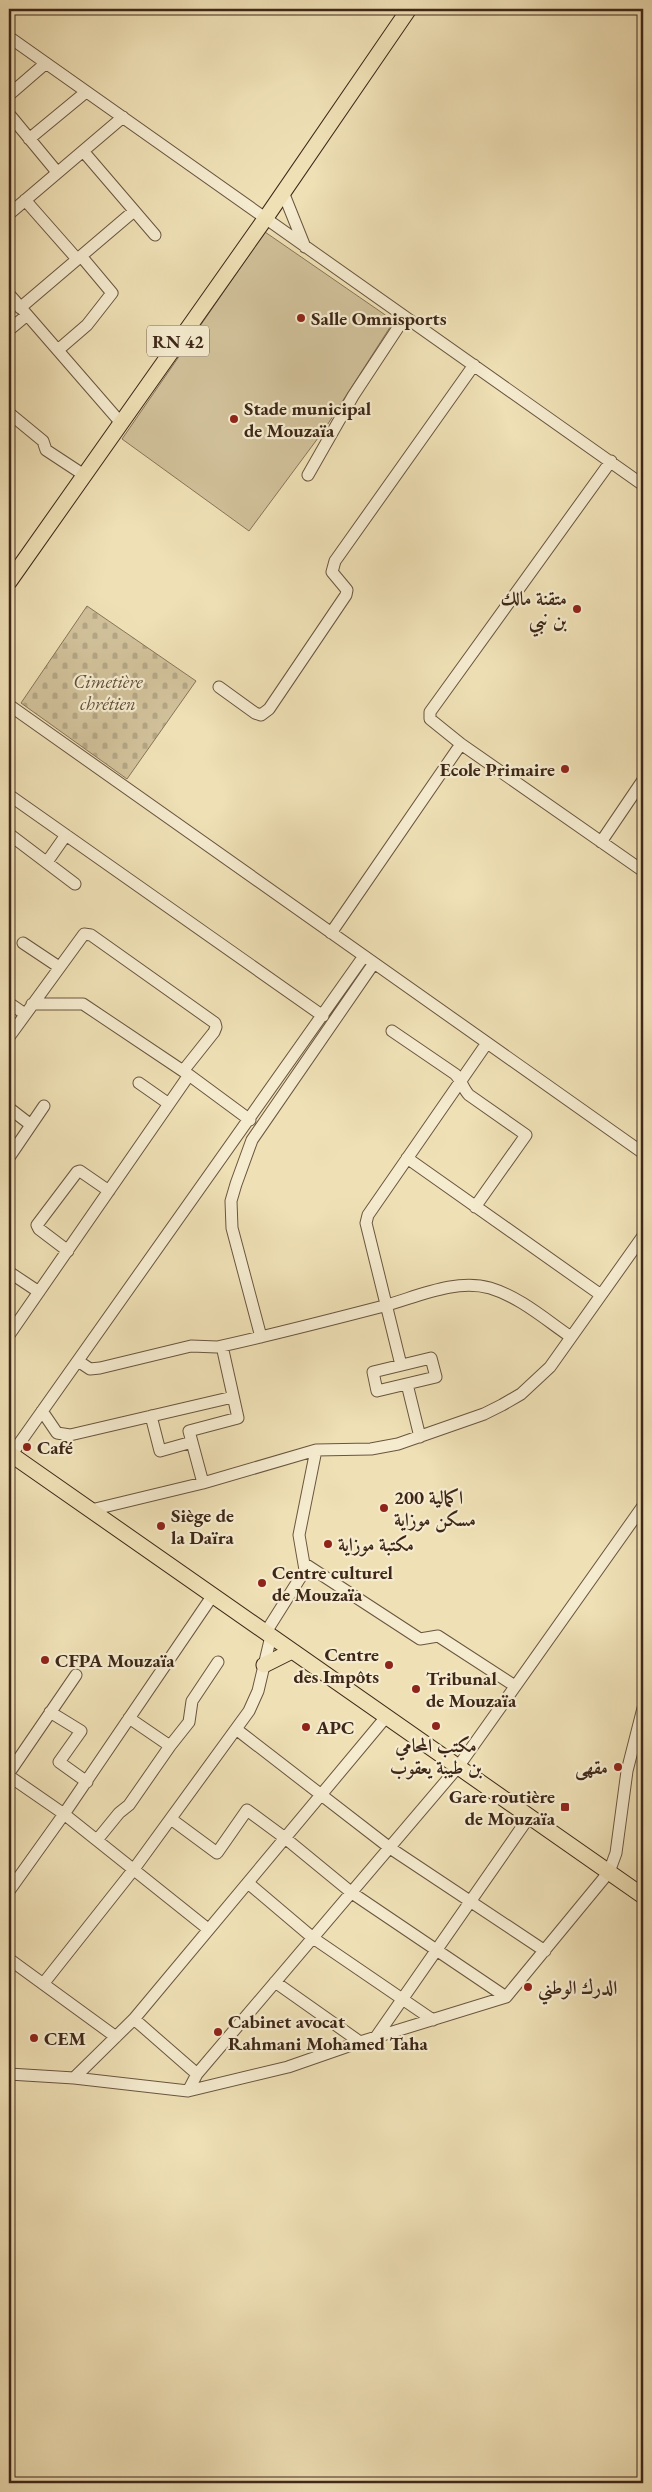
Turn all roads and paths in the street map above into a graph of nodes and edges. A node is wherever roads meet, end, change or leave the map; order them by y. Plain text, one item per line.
1 (409, 9) edge
2 (9, 38) edge
3 (46, 63) junction
4 (86, 92) junction
5 (9, 95) edge
6 (9, 114) edge
7 (123, 117) junction
8 (29, 139) junction
9 (83, 151) junction
10 (57, 172) junction
11 (283, 192) junction
12 (25, 200) junction
13 (134, 210) junction
14 (9, 214) edge
15 (265, 219) junction
16 (155, 236) dead end
17 (305, 247) junction
18 (79, 258) junction
19 (9, 294) edge
20 (24, 311) junction
21 (405, 317) junction
22 (9, 330) edge
23 (58, 350) junction
24 (474, 365) junction
25 (9, 413) edge
26 (121, 423) junction
27 (611, 461) junction
28 (84, 475) junction
29 (308, 475) dead end
30 (643, 485) edge
31 (9, 582) edge
32 (219, 688) dead end
33 (9, 705) edge
34 (461, 744) junction
35 (642, 783) edge
36 (9, 795) edge
37 (9, 834) edge
38 (66, 835) junction
39 (601, 842) junction
40 (47, 862) junction
41 (643, 871) edge
42 (75, 884) dead end
43 (331, 933) junction
44 (23, 943) dead end
45 (364, 956) junction
46 (374, 963) junction
47 (59, 967) junction
48 (9, 1003) edge
49 (32, 1004) junction
50 (25, 1014) junction
51 (323, 1016) junction
52 (392, 1032) dead end
53 (9, 1037) edge
54 (487, 1043) junction
55 (186, 1073) junction
56 (462, 1081) junction
57 (139, 1082) dead end
58 (169, 1104) junction
59 (44, 1106) dead end
60 (9, 1108) edge
61 (250, 1120) junction
62 (32, 1125) junction
63 (643, 1153) edge
64 (10, 1156) edge
65 (407, 1158) junction
66 (109, 1191) junction
67 (476, 1207) junction
68 (643, 1236) edge
69 (68, 1252) junction
70 (9, 1272) edge
71 (39, 1292) junction
72 (601, 1296) junction
73 (387, 1305) junction
74 (9, 1335) edge
75 (261, 1337) junction
76 (571, 1337) junction
77 (222, 1346) junction
78 (78, 1361) junction
79 (401, 1365) junction
80 (407, 1384) junction
81 (233, 1397) junction
82 (42, 1411) junction
83 (151, 1416) junction
84 (420, 1437) junction
85 (192, 1442) junction
86 (316, 1450) junction
87 (10, 1455) edge
88 (203, 1483) junction
89 (643, 1506) edge
90 (90, 1510) junction
91 (306, 1564) junction
92 (212, 1595) junction
93 (268, 1634) junction
94 (292, 1651) junction
95 (218, 1662) dead end
96 (264, 1665) junction
97 (76, 1675) dead end
98 (515, 1686) junction
99 (643, 1708) edge
100 (50, 1712) junction
101 (386, 1717) junction
102 (130, 1718) junction
103 (236, 1729) junction
104 (170, 1746) junction
105 (458, 1767) junction
106 (9, 1774) edge
107 (87, 1782) junction
108 (323, 1795) junction
109 (64, 1814) junction
110 (529, 1817) junction
111 (170, 1819) junction
112 (285, 1838) junction
113 (98, 1840) junction
114 (390, 1848) junction
115 (134, 1869) junction
116 (609, 1872) junction
117 (248, 1883) junction
118 (9, 1891) edge
119 (352, 1893) junction
120 (643, 1896) edge
121 (469, 1901) junction
122 (208, 1929) junction
123 (313, 1938) junction
124 (437, 1950) junction
125 (544, 1951) junction
126 (9, 1959) edge
127 (275, 1982) junction
128 (43, 1984) junction
129 (506, 1997) junction
130 (402, 1999) junction
131 (134, 2019) junction
132 (433, 2020) junction
133 (116, 2037) junction
134 (376, 2037) junction
135 (360, 2042) junction
136 (9, 2074) edge
137 (198, 2074) junction
138 (74, 2078) junction
139 (188, 2091) junction

1 - 11 main road, RN 42
2 - 3 street
3 - 4 street
3 - 5 street
4 - 7 street
4 - 8 street
6 - 8 street
7 - 9 street
7 - 15 street
8 - 10 street
9 - 10 street
9 - 13 street
10 - 12 street
11 - 15 main road, RN 42
11 - 17 street
12 - 14 street
12 - 18 street
13 - 16 street
13 - 18 street
15 - 17 street
15 - 26 main road, RN 42
17 - 21 street
18 - 20 street
18 - 23 street
19 - 20 street
20 - 22 street
20 - 23 street
21 - 24 street
21 - 29 street
23 - 26 street
24 - 27 street
24 - 32 street
25 - 28 street
26 - 28 main road, RN 42
27 - 30 street
27 - 34 street
28 - 31 main road, RN 42
33 - 43 street
34 - 39 street
34 - 43 street
35 - 39 street
36 - 38 street
37 - 40 street
38 - 40 street
38 - 51 street
39 - 41 street
40 - 42 street
43 - 45 street
44 - 47 street
45 - 46 street
45 - 51 street
46 - 54 street
46 - 75 street
47 - 49 street
47 - 55 street
48 - 50 street
49 - 50 street
49 - 55 street
50 - 53 street
51 - 61 street
52 - 56 street
54 - 56 street
54 - 63 street
55 - 58 street
55 - 61 street
56 - 65 street
56 - 67 street
57 - 58 street
58 - 66 street
59 - 62 street
60 - 62 street
61 - 78 street
62 - 64 street
65 - 67 street
65 - 73 street
66 - 69 street
66 - 69 street
67 - 72 street
68 - 72 street
69 - 71 street
70 - 71 street
71 - 74 street
72 - 76 street
73 - 75 street
73 - 76 street
73 - 79 street
75 - 77 street
76 - 84 street
77 - 78 street
77 - 81 street
78 - 82 street
79 - 80 street
79 - 80 street
80 - 84 street
81 - 83 street
81 - 85 street
82 - 83 street
82 - 87 street
83 - 85 street
84 - 86 street
85 - 88 street
86 - 88 street
86 - 91 street
87 - 90 main road
88 - 90 street
89 - 98 street
90 - 92 main road
91 - 93 street
91 - 98 street
92 - 93 main road
92 - 102 street
93 - 94 main road
93 - 96 street
94 - 96 main road
94 - 101 main road
95 - 104 street
96 - 103 street
97 - 100 street
98 - 105 street
99 - 116 street
100 - 106 street
100 - 107 street
101 - 105 main road
101 - 108 street
102 - 104 street
102 - 107 street
103 - 108 street
103 - 111 street
104 - 113 street
105 - 110 main road
105 - 114 street
106 - 109 street
107 - 109 street
108 - 112 street
108 - 114 street
109 - 113 street
109 - 118 street
110 - 116 main road
110 - 121 street
111 - 112 street
111 - 115 street
112 - 117 street
112 - 119 street
113 - 115 street
114 - 119 street
114 - 121 street
115 - 122 street
115 - 128 street
116 - 120 main road
116 - 125 street
117 - 122 street
117 - 123 street
119 - 123 street
119 - 124 street
121 - 124 street
121 - 125 street
122 - 131 street
123 - 127 street
123 - 130 street
124 - 129 street
124 - 130 street
125 - 129 street
126 - 128 street
127 - 135 street
127 - 137 street
128 - 133 street
129 - 132 street
130 - 132 street
130 - 134 street
131 - 133 street
131 - 137 street
132 - 134 street
133 - 138 street
134 - 135 street
135 - 139 street
136 - 138 street
137 - 139 street
138 - 139 street

